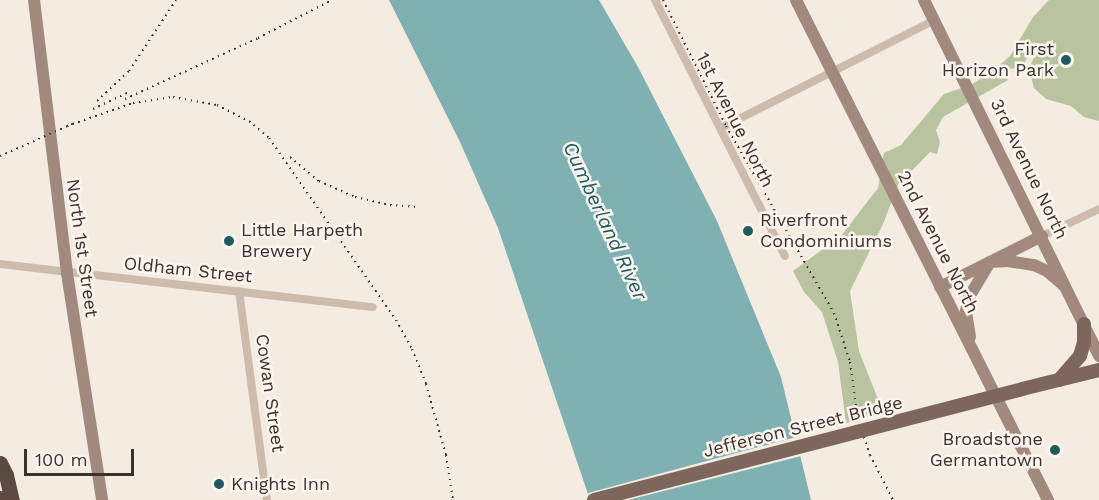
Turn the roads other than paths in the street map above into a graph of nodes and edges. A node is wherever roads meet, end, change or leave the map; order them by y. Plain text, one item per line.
1 (34, 0) edge
2 (655, 0) edge
3 (796, 0) edge
4 (924, 0) edge
5 (935, 20) junction
6 (833, 72) junction
7 (721, 128) junction
8 (1099, 208) edge
9 (1042, 236) junction
10 (785, 256) dead end
11 (990, 262) junction
12 (0, 264) edge
13 (67, 273) junction
14 (940, 287) junction
15 (239, 291) junction
16 (1069, 291) junction
17 (373, 307) dead end
18 (1084, 324) junction
19 (972, 350) junction
20 (1099, 356) edge
21 (1099, 370) edge
22 (1059, 380) junction
23 (0, 463) edge
24 (12, 500) edge
25 (102, 500) edge
26 (267, 500) edge
27 (594, 500) edge
28 (1048, 500) edge

1 - 13 street, North 1st Street
2 - 7 street, 1st Avenue North
3 - 6 street, 2nd Avenue North
4 - 5 street, 3rd Avenue North
5 - 6 street
5 - 9 street, 3rd Avenue North
6 - 7 street
6 - 14 street, 2nd Avenue North
7 - 10 street, 1st Avenue North
8 - 9 street
9 - 11 street
9 - 16 street, 3rd Avenue North
11 - 14 street
11 - 16 street
11 - 19 street
12 - 13 street, Oldham Street
13 - 15 street, Oldham Street
13 - 25 street, North 1st Street
14 - 19 street, 2nd Avenue North
15 - 17 street, Oldham Street
15 - 26 street, Cowan Street
16 - 18 street, 3rd Avenue North
18 - 20 street, 3rd Avenue North
18 - 22 main road
19 - 28 street, 2nd Avenue North
21 - 22 main road, Jefferson Street Bridge
22 - 27 main road, Jefferson Street Bridge, bridge
23 - 24 highway

